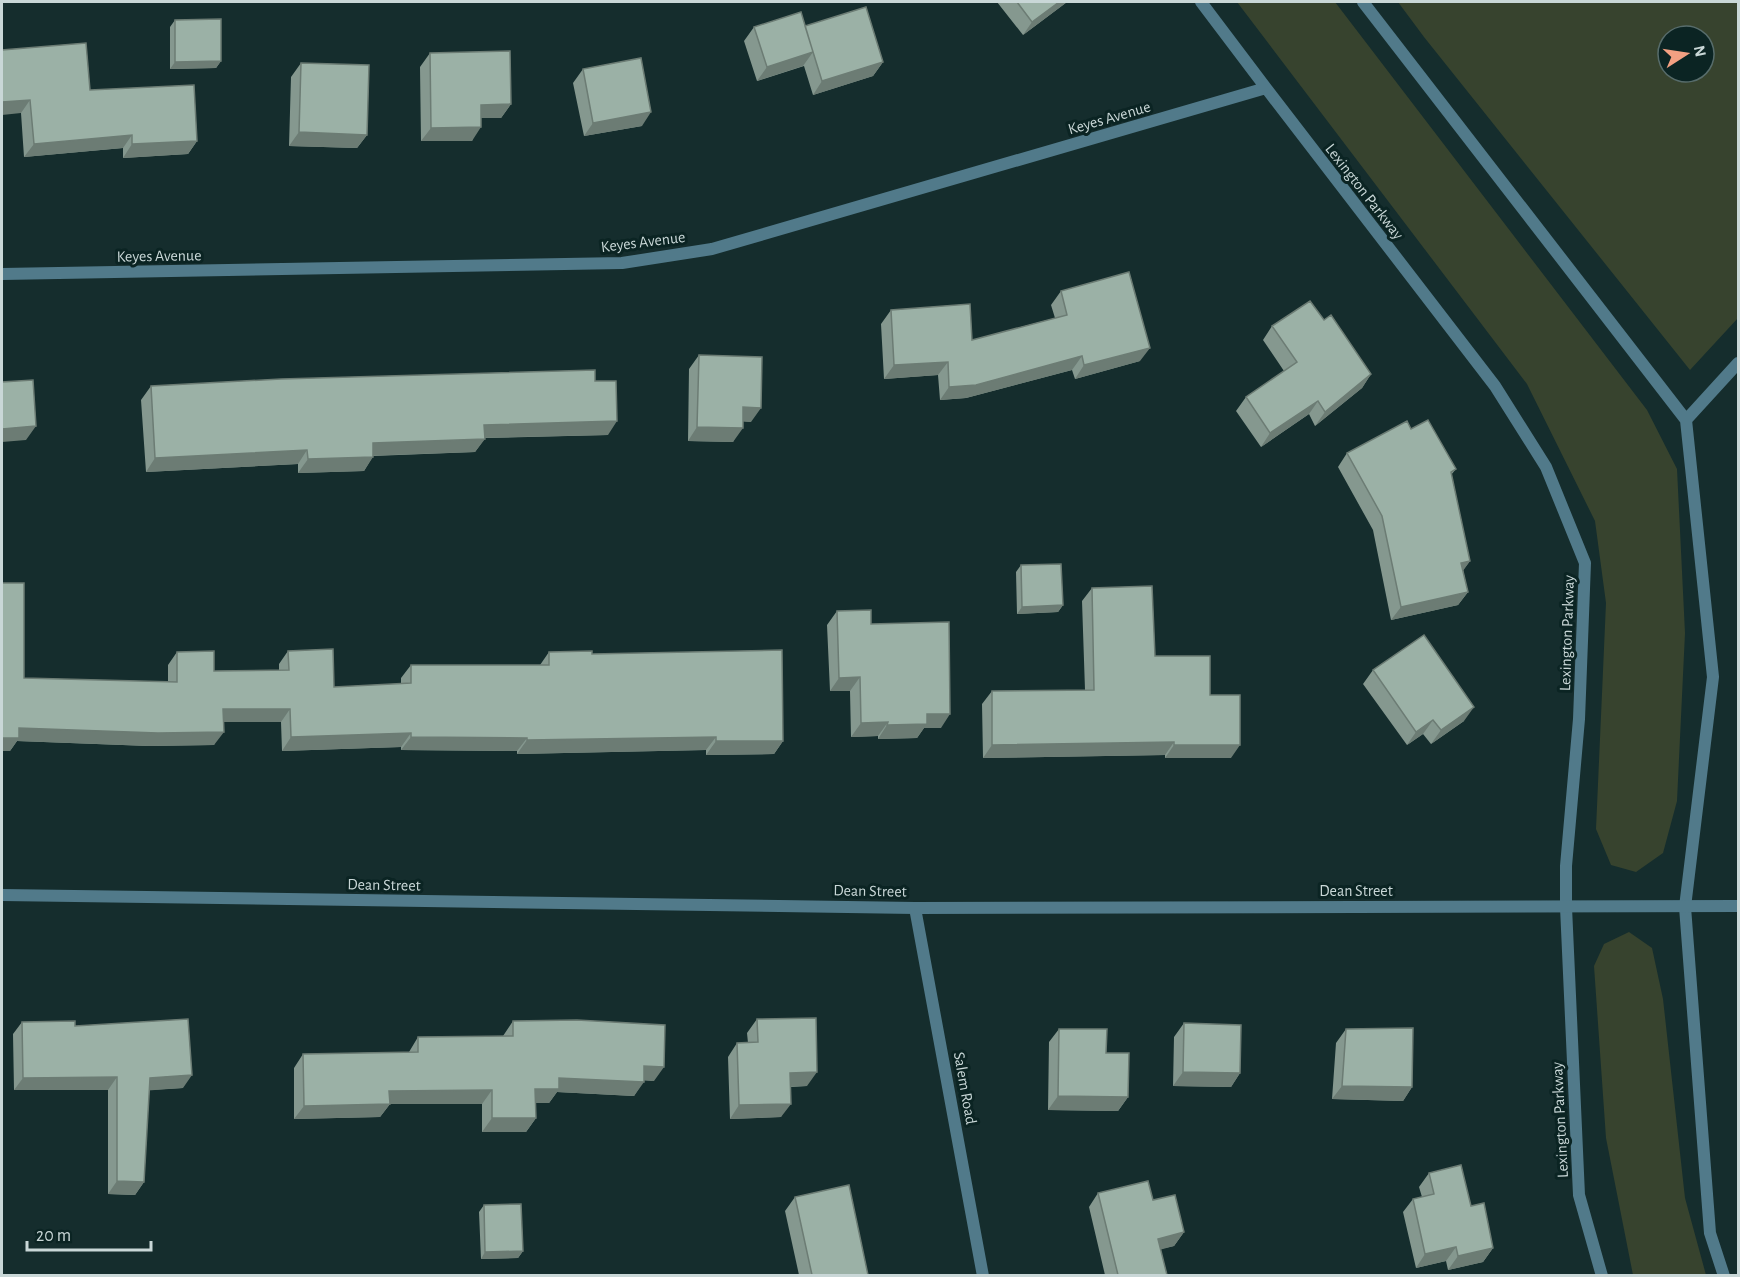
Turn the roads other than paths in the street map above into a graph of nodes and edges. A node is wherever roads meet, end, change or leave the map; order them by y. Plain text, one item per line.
1 (1201, 2) edge
2 (1363, 2) edge
3 (1266, 88) junction
4 (2, 274) edge
5 (1738, 363) edge
6 (1686, 420) junction
7 (2, 895) edge
8 (1738, 906) edge
9 (1566, 907) junction
10 (1685, 907) junction
11 (915, 908) junction
12 (983, 1275) edge
13 (1602, 1275) edge
14 (1724, 1275) edge

1 - 3 street, Lexington Parkway
2 - 6 street
3 - 4 street, Keyes Avenue
3 - 9 street, Lexington Parkway
5 - 6 street
6 - 10 street
7 - 11 street, Dean Street
8 - 10 street, Dean Street
9 - 10 street, Dean Street
9 - 11 street, Dean Street
9 - 13 street, Lexington Parkway
10 - 14 street
11 - 12 street, Salem Road

